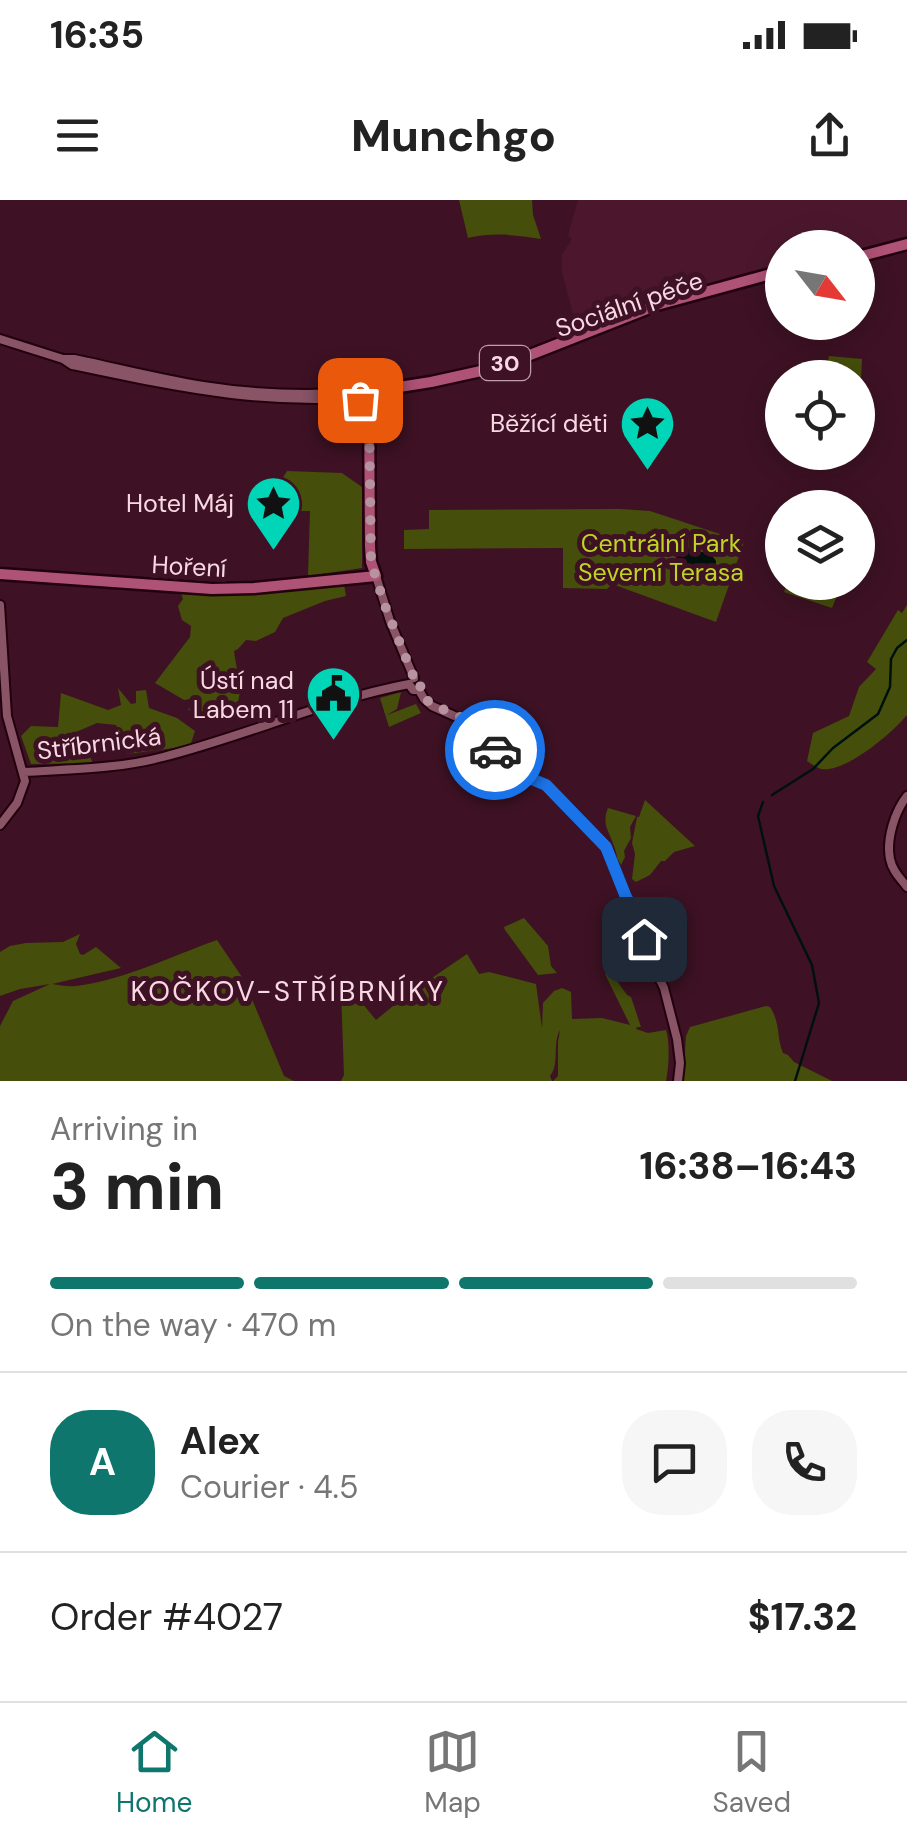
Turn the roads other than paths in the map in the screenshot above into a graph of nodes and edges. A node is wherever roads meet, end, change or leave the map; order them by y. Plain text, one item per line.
1 (907, 241) edge
2 (875, 249) edge
3 (765, 278) edge
4 (0, 339) edge
5 (62, 359) junction
6 (375, 398) junction
7 (0, 574) edge
8 (376, 576) junction
9 (0, 605) edge
10 (412, 681) junction
11 (24, 772) junction
12 (907, 796) edge
13 (0, 826) edge
14 (907, 886) edge
15 (678, 1081) edge

1 - 2 main road
3 - 6 main road, Sociální péče / 30
4 - 5 street
5 - 6 street
5 - 6 street
6 - 8 main road
7 - 8 main road, Hoření
8 - 10 street
9 - 11 street
10 - 11 street, Stříbrnická
10 - 15 street
11 - 13 street
12 - 14 street

